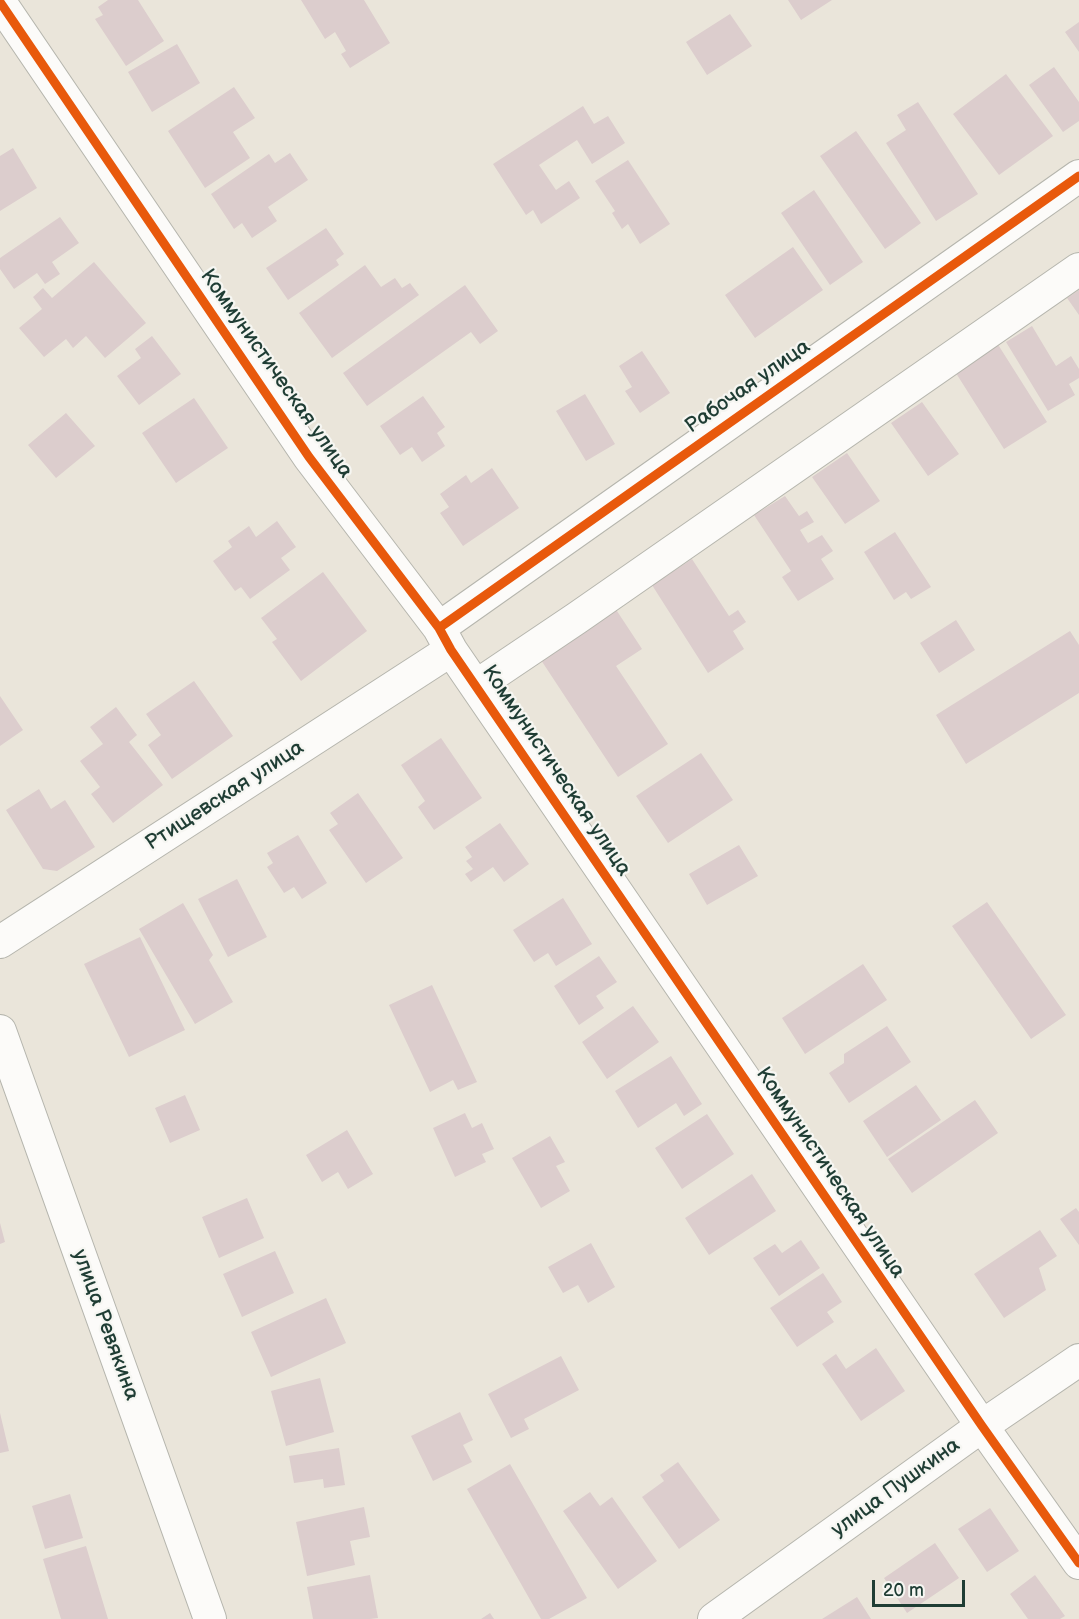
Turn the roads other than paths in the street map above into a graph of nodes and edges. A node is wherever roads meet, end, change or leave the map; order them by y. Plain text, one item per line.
1 (0, 2) edge
2 (1079, 176) edge
3 (1079, 269) edge
4 (445, 639) junction
5 (476, 686) junction
6 (0, 942) edge
7 (0, 1031) edge
8 (1079, 1360) edge
9 (982, 1426) junction
10 (1079, 1563) edge
11 (210, 1619) edge
12 (714, 1619) edge

1 - 4 street, Коммунистическая улица
2 - 4 street, Рабочая улица
3 - 5 street
4 - 5 street, Коммунистическая улица
4 - 6 street, Ртищевская улица
5 - 9 street, Коммунистическая улица
7 - 11 street, улица Ревякина
8 - 9 street, улица Пушкина
9 - 10 street, Коммунистическая улица
9 - 12 street, улица Пушкина

